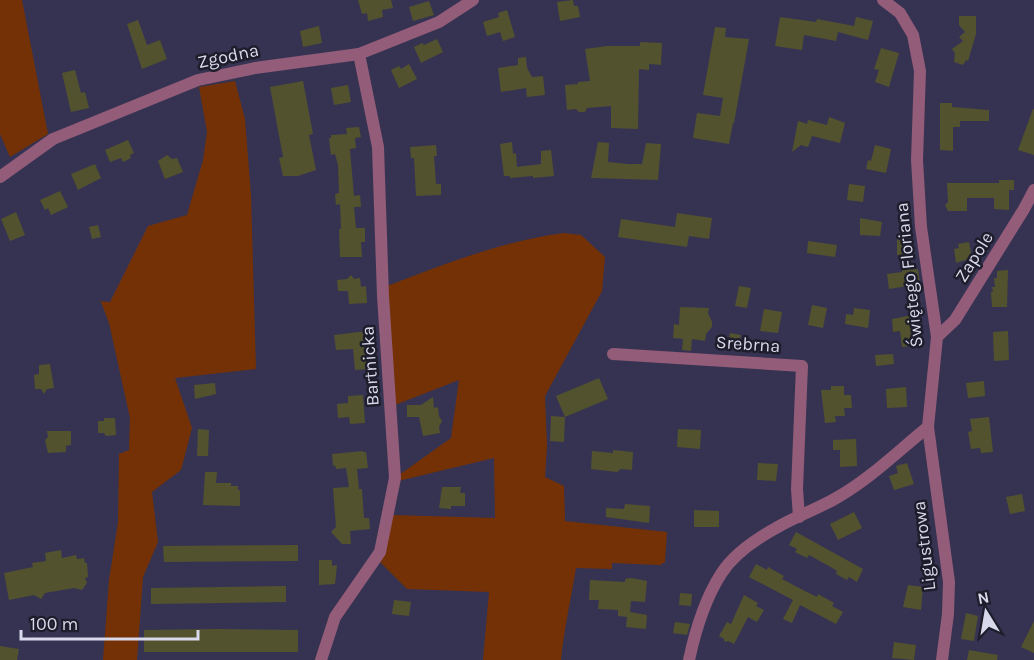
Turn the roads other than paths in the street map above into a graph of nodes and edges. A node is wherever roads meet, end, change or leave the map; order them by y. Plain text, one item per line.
1 (473, 0) edge
2 (884, 0) edge
3 (358, 54) junction
4 (0, 177) edge
5 (1034, 190) edge
6 (937, 337) junction
7 (613, 354) dead end
8 (928, 427) junction
9 (799, 517) junction
10 (321, 660) edge
11 (689, 660) edge
12 (942, 660) edge

1 - 3 street, Zgodna
2 - 6 street, Świętego Floriana
3 - 4 street, Zgodna
3 - 10 street, Bartnicka
5 - 6 street, Zapole
6 - 8 street, Świętego Floriana
7 - 9 street, Srebrna
8 - 9 street
8 - 12 street, Ligustrowa
9 - 11 street

